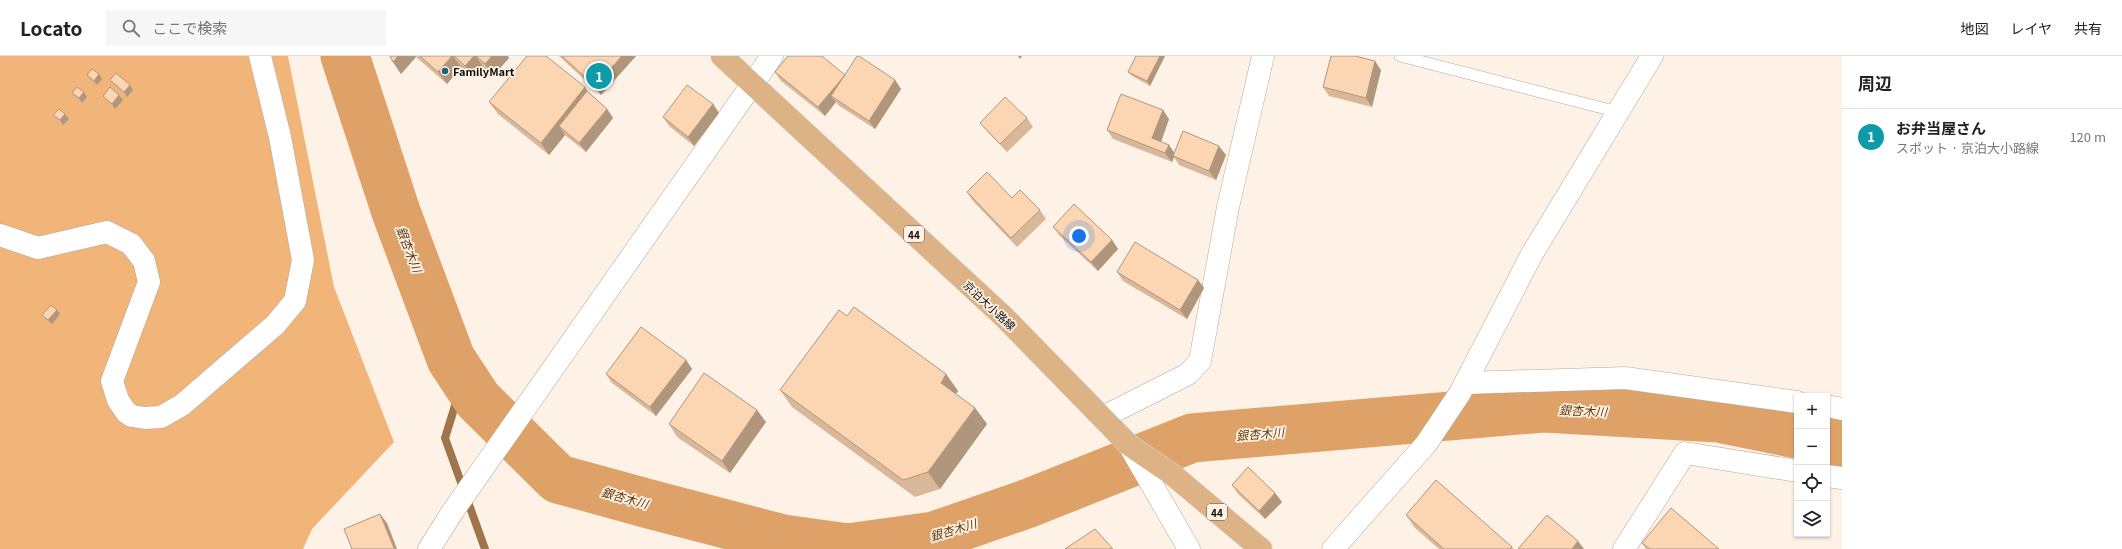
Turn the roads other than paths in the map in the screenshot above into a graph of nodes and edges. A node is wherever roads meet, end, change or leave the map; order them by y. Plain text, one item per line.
1 (260, 56) edge
2 (722, 56) edge
3 (772, 56) edge
4 (1263, 56) edge
5 (1400, 56) edge
6 (1652, 56) edge
7 (752, 85) junction
8 (1618, 112) junction
9 (0, 235) edge
10 (1463, 388) junction
11 (1794, 402) edge
12 (1830, 407) edge
13 (1842, 409) edge
14 (1103, 417) junction
15 (1123, 439) junction
16 (1794, 471) edge
17 (1830, 476) edge
18 (1842, 478) edge
19 (429, 549) edge
20 (1189, 549) edge
21 (1261, 549) edge
22 (1333, 549) edge
23 (1624, 549) edge

1 - 9 street
2 - 7 main road, 京泊大小路線 / 44
3 - 7 street
4 - 14 street
5 - 8 lane
6 - 8 street
7 - 14 main road, 京泊大小路線 / 44
7 - 19 street
8 - 10 street
10 - 11 street
10 - 22 street
12 - 13 street
14 - 15 main road, 京泊大小路線 / 44
15 - 20 street
15 - 21 main road, 京泊大小路線 / 44
16 - 23 street
17 - 18 street

